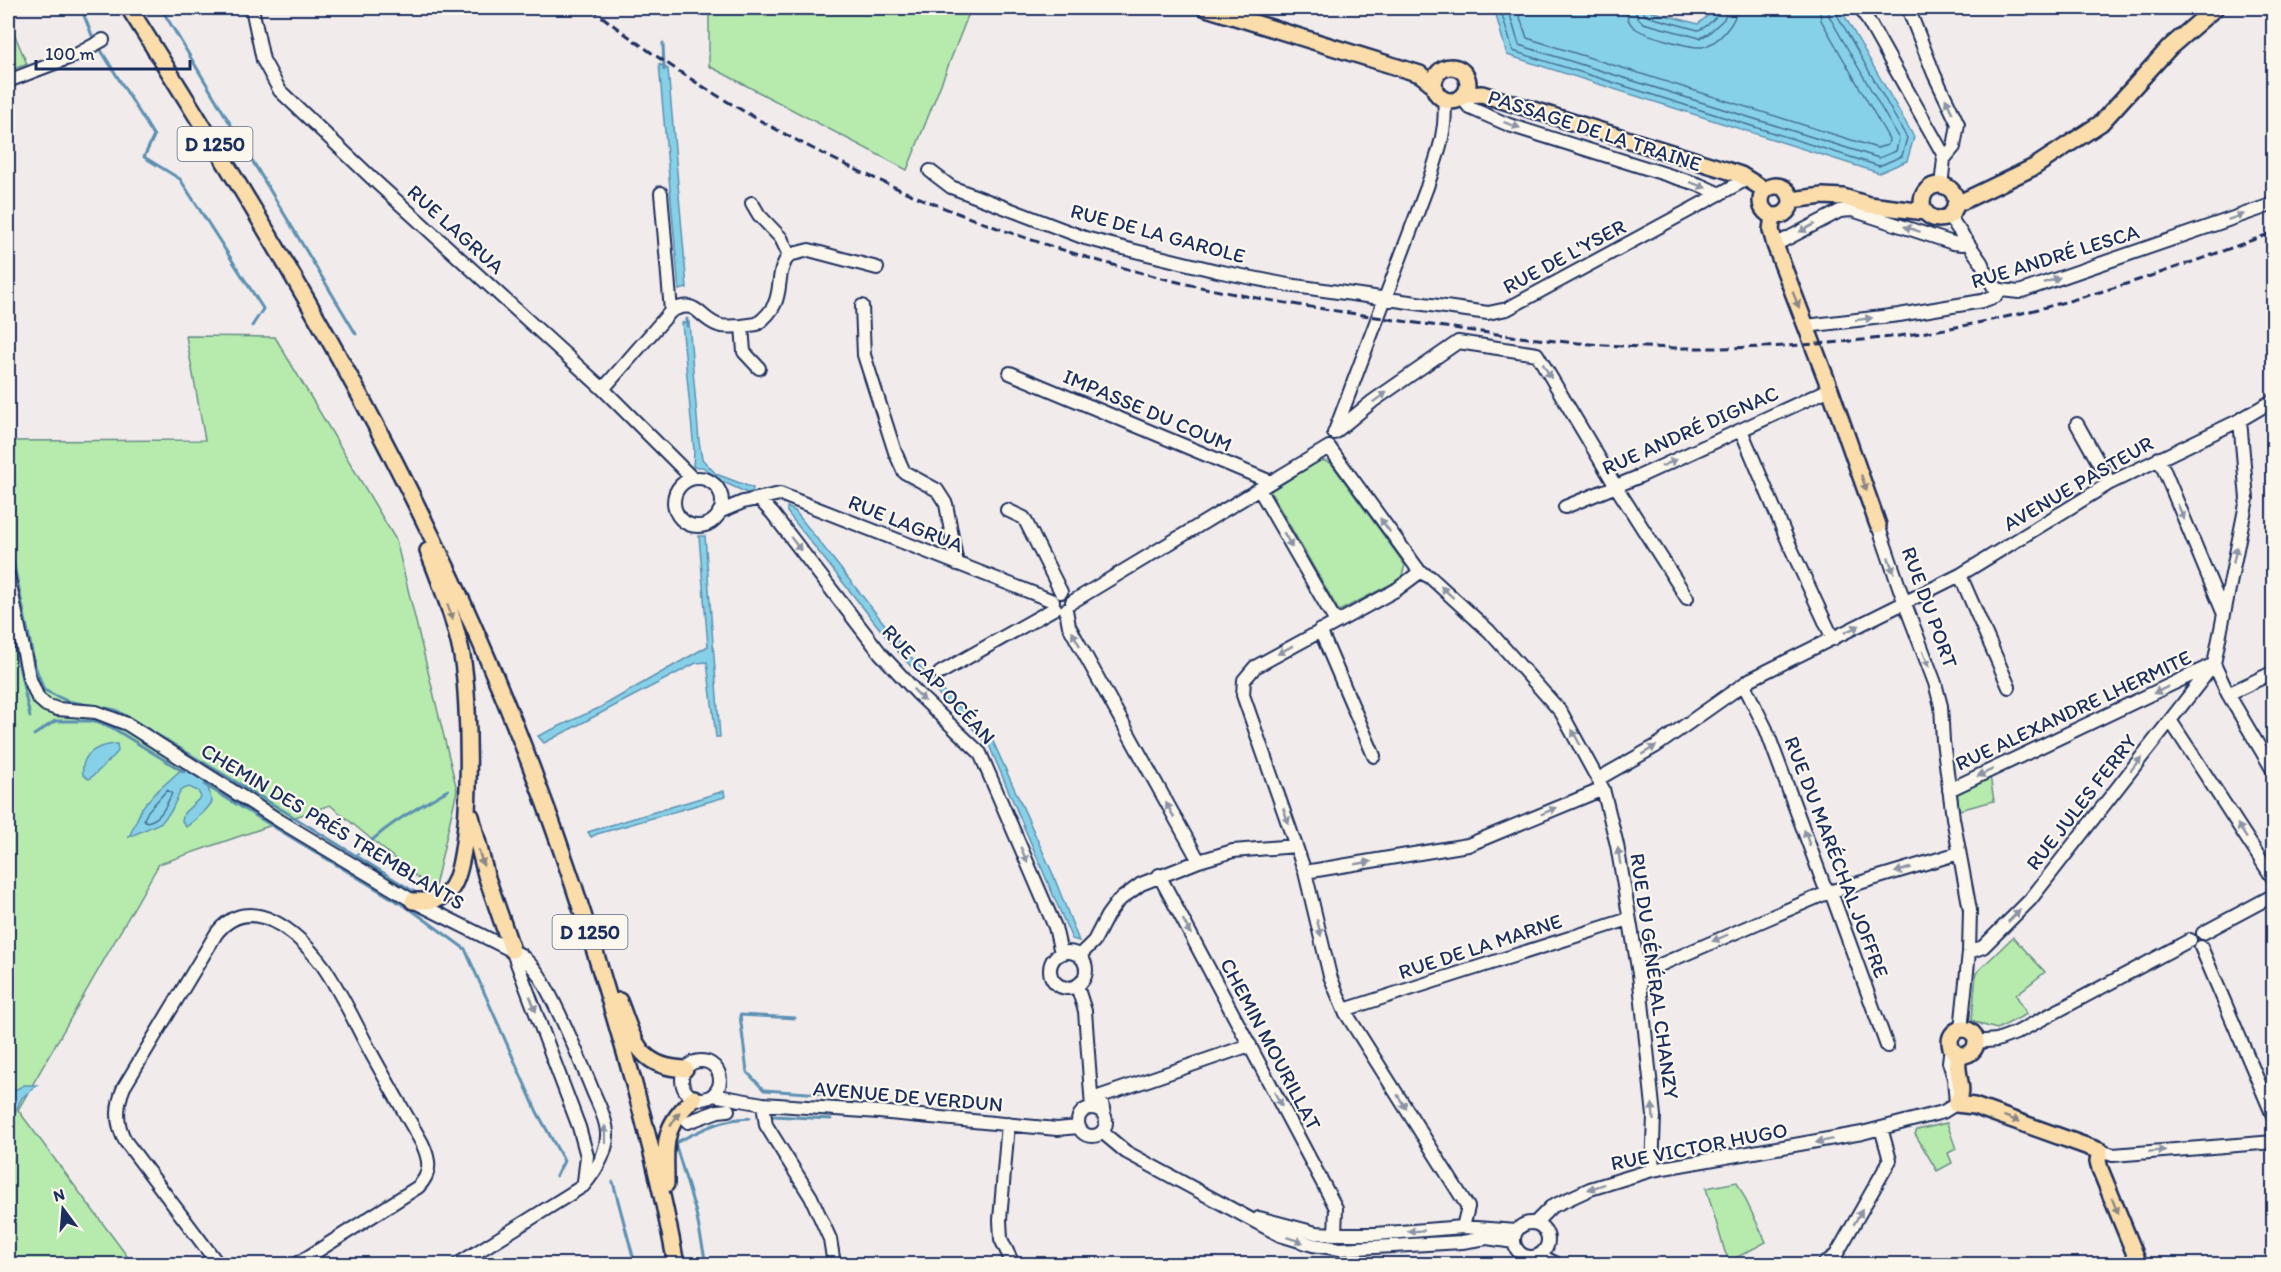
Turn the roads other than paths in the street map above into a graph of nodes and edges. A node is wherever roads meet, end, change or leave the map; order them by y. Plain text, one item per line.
1 (129, 8) edge
2 (252, 8) edge
3 (1206, 8) edge
4 (1861, 8) edge
5 (1908, 8) edge
6 (2215, 8) edge
7 (103, 40) dead end
8 (1437, 78) junction
9 (8, 81) edge
10 (1459, 95) junction
11 (1944, 159) junction
12 (930, 171) dead end
13 (1747, 179) junction
14 (1765, 190) junction
15 (662, 193) dead end
16 (1720, 194) junction
17 (1924, 194) junction
18 (1791, 200) junction
19 (1949, 200) junction
20 (752, 203) dead end
21 (2274, 204) edge
22 (1894, 208) junction
23 (1925, 212) junction
24 (1773, 216) junction
25 (1967, 241) junction
26 (1775, 245) junction
27 (789, 255) junction
28 (877, 268) dead end
29 (2001, 290) junction
30 (1386, 298) junction
31 (862, 306) dead end
32 (671, 311) junction
33 (742, 326) junction
34 (1806, 326) junction
35 (759, 368) dead end
36 (1010, 373) dead end
37 (603, 389) junction
38 (1830, 389) junction
39 (2274, 400) edge
40 (2240, 420) junction
41 (374, 421) junction
42 (2077, 424) dead end
43 (1741, 430) junction
44 (1334, 433) junction
45 (1329, 447) junction
46 (671, 457) junction
47 (2159, 458) junction
48 (692, 478) junction
49 (1270, 482) junction
50 (2110, 483) junction
51 (1615, 485) junction
52 (1259, 489) junction
53 (676, 490) junction
54 (721, 493) junction
55 (759, 499) junction
56 (743, 502) junction
57 (1565, 507) dead end
58 (1007, 510) dead end
59 (719, 512) junction
60 (1878, 525) joint
61 (957, 564) junction
62 (1420, 572) junction
63 (8, 575) edge
64 (1960, 575) junction
65 (1687, 598) dead end
66 (1061, 603) junction
67 (1905, 604) junction
68 (2223, 612) junction
69 (1336, 622) junction
70 (1320, 630) junction
71 (1833, 639) junction
72 (2214, 664) junction
73 (2274, 672) edge
74 (940, 673) dead end
75 (1744, 685) junction
76 (2009, 687) dead end
77 (2228, 694) junction
78 (2170, 720) junction
79 (1374, 756) dead end
80 (2274, 772) edge
81 (1601, 784) junction
82 (1949, 790) junction
83 (468, 801) junction
84 (1296, 846) junction
85 (1959, 853) junction
86 (1198, 861) junction
87 (1305, 872) junction
88 (1159, 875) junction
89 (2274, 880) edge
90 (1829, 892) junction
91 (2274, 895) edge
92 (413, 901) junction
93 (581, 905) junction
94 (1629, 919) junction
95 (2195, 944) junction
96 (512, 950) junction
97 (1969, 952) junction
98 (1061, 954) junction
99 (1079, 956) junction
100 (1638, 974) junction
101 (1077, 986) junction
102 (1344, 1010) junction
103 (1961, 1030) junction
104 (1976, 1042) junction
105 (1250, 1045) junction
106 (1887, 1046) dead end
107 (1955, 1050) junction
108 (685, 1069) junction
109 (720, 1081) junction
110 (703, 1097) junction
111 (735, 1098) junction
112 (763, 1104) junction
113 (1956, 1104) junction
114 (1092, 1108) junction
115 (728, 1110) dead end
116 (707, 1115) junction
117 (1104, 1115) junction
118 (2274, 1118) edge
119 (688, 1122) dead end
120 (1008, 1124) junction
121 (1078, 1127) junction
122 (1881, 1128) junction
123 (1102, 1132) junction
124 (2274, 1142) edge
125 (2100, 1151) junction
126 (1652, 1170) junction
127 (583, 1186) junction
128 (1243, 1213) junction
129 (667, 1217) junction
130 (1535, 1223) junction
131 (1458, 1227) junction
132 (1335, 1234) junction
133 (1515, 1237) junction
134 (1455, 1242) junction
135 (1539, 1256) junction
136 (1520, 1260) edge
137 (1839, 1260) edge
138 (2135, 1263) edge
139 (219, 1264) edge
140 (297, 1264) edge
141 (458, 1264) edge
142 (676, 1264) edge
143 (834, 1264) edge
144 (1013, 1264) edge
145 (1557, 1264) edge
146 (1824, 1264) edge

1 - 41 main road, D 1250
2 - 37 street, RUE LAGRUA
3 - 8 main road
4 - 11 street
11 -> 5 street
6 - 19 main road
7 - 9 street
8 - 10 main road
8 - 10 main road
10 - 13 main road
10 -> 16 street, PASSAGE DE LA TRAINE
10 - 30 street
11 - 19 street
12 - 30 street, RUE DE LA GAROLE
13 - 14 main road
13 - 16 street, RUE DE L'YSER
14 - 18 main road
14 - 24 main road
15 - 32 street
16 - 30 street, RUE DE L'YSER
17 - 19 main road
17 - 22 main road
17 - 23 main road
18 - 22 main road
18 - 24 main road
19 - 23 main road
19 - 25 street
20 - 27 street
29 -> 21 street, RUE ANDRÉ LESCA
22 - 23 main road
24 - 26 main road, RUE DU PORT
25 -> 26 street
25 - 29 street
26 -> 34 main road, RUE DU PORT
27 - 28 street
27 - 33 street
34 -> 29 street, RUE ANDRÉ LESCA
30 - 44 street
31 - 61 street
32 - 33 street
32 - 37 street
33 - 35 street
34 - 38 main road, RUE DU PORT
36 - 49 street, IMPASSE DU COUM
37 - 46 street, RUE LAGRUA
38 - 43 street, RUE ANDRÉ DIGNAC
38 -> 60 main road, RUE DU PORT
39 - 40 street, AVENUE PASTEUR
40 - 47 street, AVENUE PASTEUR
68 -> 40 street
41 -> 83 main road
41 - 93 main road, D 1250
42 - 50 street
51 -> 43 street, RUE ANDRÉ DIGNAC
43 - 71 street
44 - 45 street
44 -> 51 street
45 - 49 street
62 -> 45 street, RUE DU GÉNÉRAL CHANZY
46 - 48 street, RUE LAGRUA
46 - 53 street
47 - 50 street, AVENUE PASTEUR
47 -> 68 street
48 - 53 street
48 - 54 street
49 - 52 street
50 - 64 street, AVENUE PASTEUR
51 - 57 street, RUE ANDRÉ DIGNAC
51 - 65 street
52 - 66 street
52 -> 69 street
53 - 59 street
54 - 56 street
54 - 59 street
55 - 56 street, RUE LAGRUA
55 - 61 street, RUE LAGRUA
55 -> 98 street, RUE CAP OCÉAN
56 - 59 street, RUE LAGRUA
58 - 66 street
60 -> 67 street, RUE DU PORT
61 - 66 street, RUE LAGRUA
62 - 69 street
81 -> 62 street, RUE DU GÉNÉRAL CHANZY
63 - 92 street, CHEMIN DES PRÉS TREMBLANTS
64 - 67 street, AVENUE PASTEUR
64 - 76 street
66 - 74 street
86 -> 66 street
71 -> 67 street, AVENUE PASTEUR
67 -> 82 street, RUE DU PORT
68 - 72 street
69 - 70 street
70 - 79 street
70 -> 84 street
71 - 75 street, AVENUE PASTEUR
72 - 77 street
72 - 78 street, RUE JULES FERRY
72 -> 82 street, RUE ALEXANDRE LHERMITE
73 - 77 street
81 -> 75 street, AVENUE PASTEUR
90 -> 75 street, RUE DU MARÉCHAL JOFFRE
77 - 80 street
89 -> 78 street
97 -> 78 street, RUE JULES FERRY
87 -> 81 street, AVENUE PASTEUR
94 -> 81 street, RUE DU GÉNÉRAL CHANZY
82 - 85 street, RUE DU PORT
83 - 92 main road
83 -> 96 main road
84 - 86 street
84 - 87 street
85 -> 90 street
85 - 97 street, RUE DU PORT
86 - 88 street
87 -> 102 street
88 - 99 street
88 -> 105 street, CHEMIN MOURILLAT
90 -> 100 street
90 - 106 street, RUE DU MARÉCHAL JOFFRE
91 - 95 street
92 - 96 street, CHEMIN DES PRÉS TREMBLANTS
93 - 108 main road
93 - 129 main road, D 1250
94 - 100 street, RUE DU GÉNÉRAL CHANZY
94 - 102 street, RUE DE LA MARNE
95 - 104 street
95 - 118 street
96 -> 127 street
127 -> 96 street, CHEMIN DES PRÉS TREMBLANTS
97 - 103 street, RUE DU PORT
98 - 99 street
98 - 101 street
99 - 101 street
126 -> 100 street, RUE DU GÉNÉRAL CHANZY
101 - 114 street
102 -> 131 street
103 - 104 main road
103 - 107 main road
104 - 107 main road
105 - 117 street
105 -> 132 street, CHEMIN MOURILLAT
107 - 113 main road
108 - 109 street
108 - 110 street
109 - 110 street
109 - 111 street
110 - 111 street, AVENUE DE VERDUN
110 - 116 street
129 -> 110 main road
111 - 112 street, AVENUE DE VERDUN
112 - 120 street, AVENUE DE VERDUN
112 - 143 street
113 - 122 street, RUE VICTOR HUGO
113 -> 125 main road
114 - 117 street
114 - 121 street
115 - 116 street
116 - 119 street
117 - 123 street
120 - 121 street, AVENUE DE VERDUN
120 - 144 street
121 - 123 street
122 -> 126 street, RUE VICTOR HUGO
137 -> 122 street
123 - 128 street
125 -> 124 street
125 -> 138 main road
126 -> 130 street, RUE VICTOR HUGO
127 - 141 street
128 - 132 street
128 -> 134 street
129 - 142 main road, D 1250
130 - 133 street
130 - 135 street
131 -> 132 street
131 - 133 street
131 - 134 street
133 - 134 street
133 - 136 street
135 - 136 street
135 - 145 street
137 - 146 street
139 - 140 street

